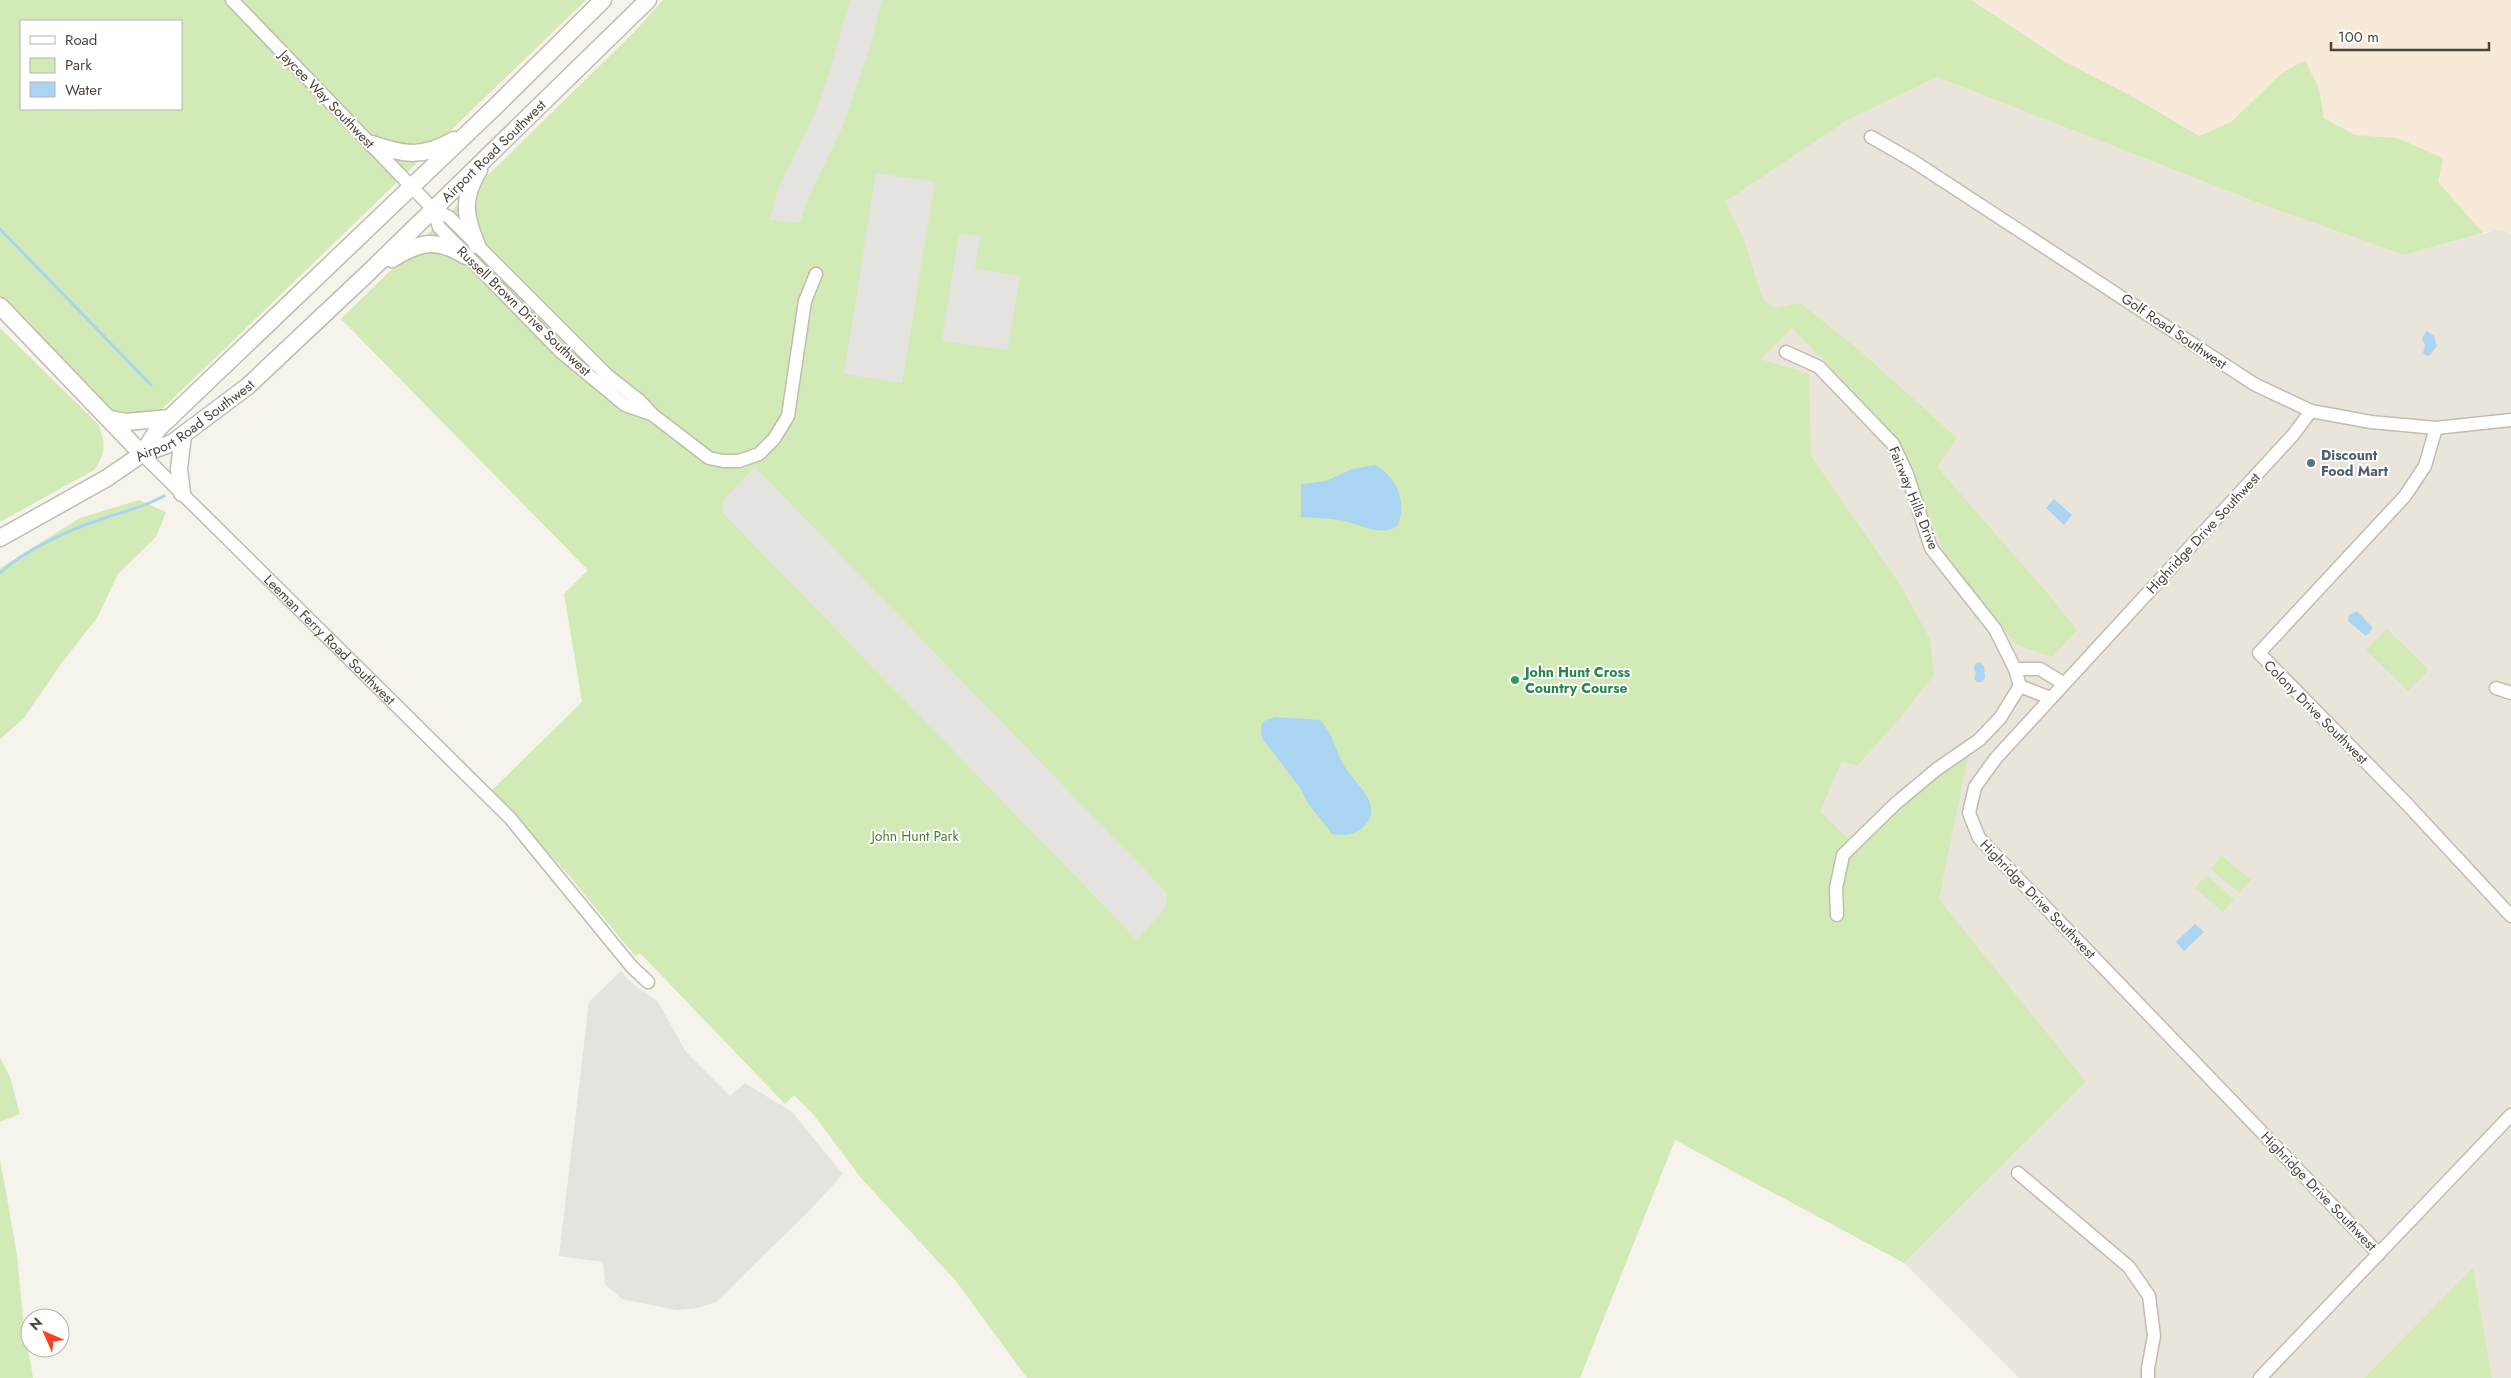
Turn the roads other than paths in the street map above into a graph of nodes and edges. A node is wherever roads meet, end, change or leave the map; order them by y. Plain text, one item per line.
1 (232, 0) edge
2 (603, 0) edge
3 (648, 0) edge
4 (469, 132) junction
5 (1871, 137) dead end
6 (372, 144) junction
7 (491, 152) junction
8 (422, 198) junction
9 (472, 250) junction
10 (368, 273) junction
11 (816, 274) dead end
12 (0, 306) edge
13 (1786, 352) dead end
14 (2311, 411) junction
15 (170, 418) junction
16 (109, 419) junction
17 (2511, 420) edge
18 (2436, 428) junction
19 (183, 435) junction
20 (142, 454) junction
21 (182, 493) junction
22 (0, 538) edge
23 (2015, 669) junction
24 (2063, 684) junction
25 (2020, 686) junction
26 (2496, 688) dead end
27 (2511, 693) edge
28 (2050, 698) junction
29 (1837, 914) dead end
30 (2511, 916) edge
31 (648, 982) dead end
32 (2511, 1115) edge
33 (2018, 1173) dead end
34 (2379, 1254) junction
35 (2148, 1378) edge
36 (2260, 1378) edge

1 - 6 street, Jaycee Way Southwest
2 - 4 street, Airport Road Southwest
3 - 7 street, Airport Road Southwest
4 - 6 street
4 - 8 street, Airport Road Southwest
5 - 14 street, Golf Road Southwest
6 - 8 street, Jaycee Way Southwest
7 - 8 street, Airport Road Southwest
7 - 9 street
8 - 9 street, Russell Brown Drive Southwest
8 - 10 street, Airport Road Southwest
8 - 15 street, Airport Road Southwest
9 - 10 street
9 - 11 street, Russell Brown Drive Southwest
10 - 19 street, Airport Road Southwest
12 - 16 street, Leeman Ferry Road Southwest
13 - 23 street, Fairway Hills Drive
14 - 18 street, Golf Road Southwest
14 - 24 street, Highridge Drive Southwest
15 - 16 street
15 - 20 street, Airport Road Southwest
16 - 20 street, Leeman Ferry Road Southwest
17 - 18 street, Golf Road Southwest
18 - 30 street, Colony Drive Southwest
19 - 20 street, Airport Road Southwest
19 - 21 street
20 - 21 street, Leeman Ferry Road Southwest
20 - 22 street
21 - 31 street, Leeman Ferry Road Southwest
23 - 24 street
23 - 25 street, Fairway Hills Drive
24 - 28 street, Highridge Drive Southwest
25 - 28 street
25 - 29 street
26 - 27 street
28 - 34 street, Highridge Drive Southwest
32 - 34 street
33 - 35 street
34 - 36 street

